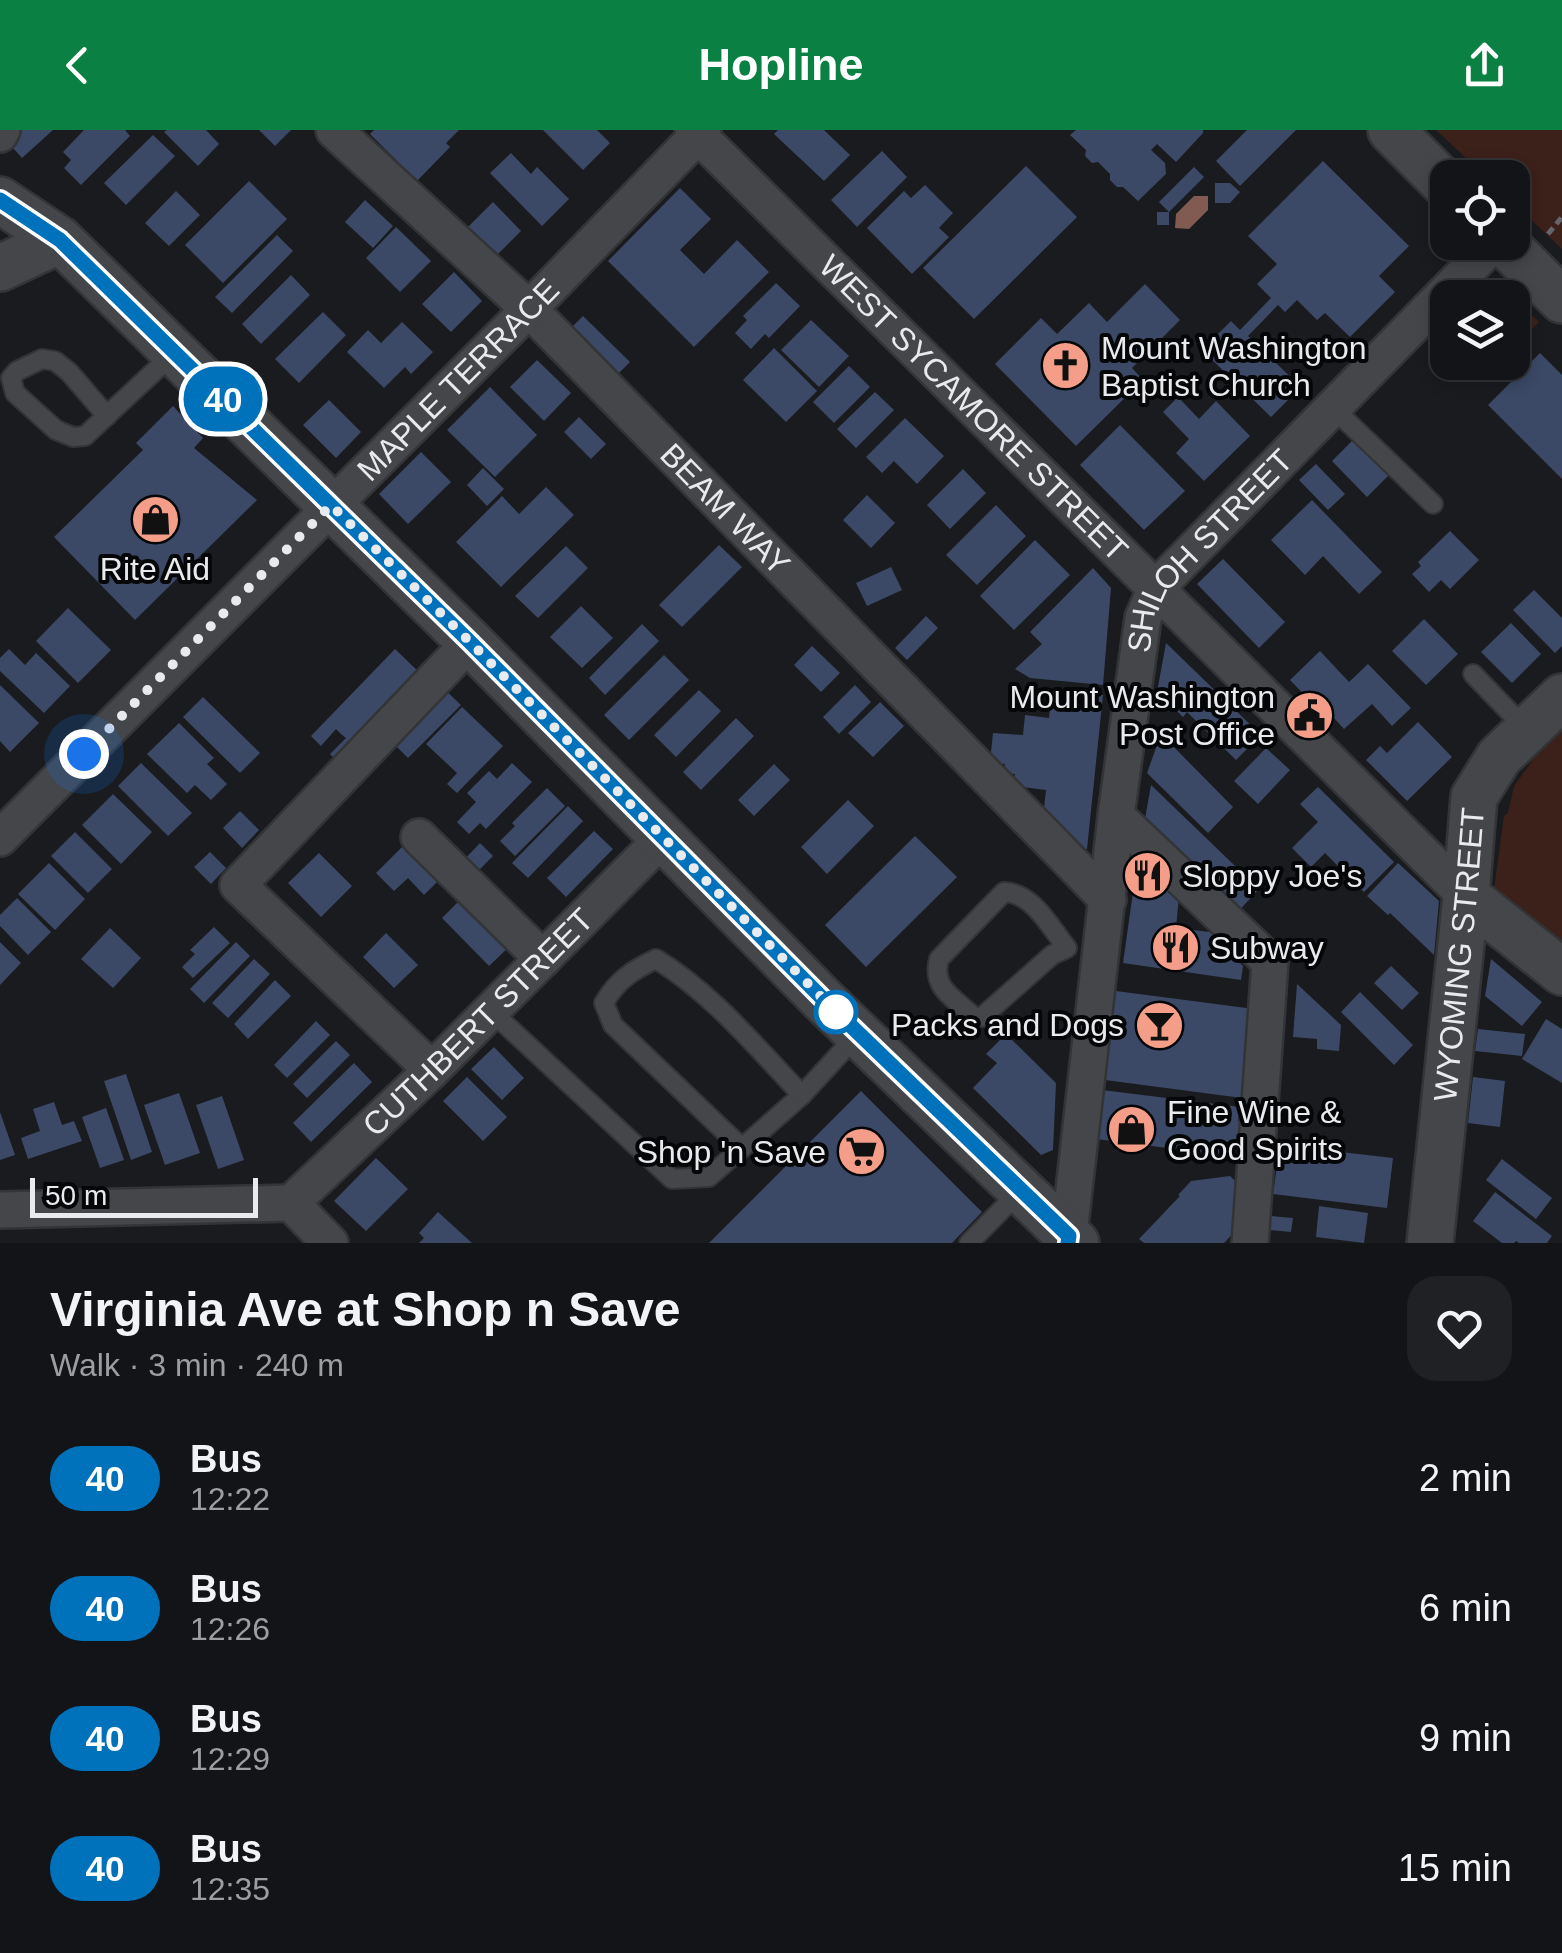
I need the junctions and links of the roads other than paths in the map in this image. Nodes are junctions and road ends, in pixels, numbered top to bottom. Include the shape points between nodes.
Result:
1 (334, 130) edge
2 (1391, 130) edge
3 (698, 132) edge
4 (1430, 169) edge
5 (0, 200) edge
6 (60, 240) junction
7 (1530, 258) edge
8 (1477, 260) edge
9 (0, 268) edge
10 (1550, 306) edge
11 (530, 309) junction
12 (175, 352) junction
13 (1332, 407) junction
14 (107, 416) junction
15 (1433, 504) dead end
16 (331, 505) junction
17 (1156, 588) junction
18 (470, 642) junction
19 (1472, 674) dead end
20 (1562, 697) edge
21 (1528, 730) junction
22 (1116, 816) junction
23 (419, 836) dead end
24 (0, 838) edge
25 (663, 838) junction
26 (1466, 896) junction
27 (1108, 900) junction
28 (1104, 936) junction
29 (1067, 948) junction
30 (543, 959) junction
31 (1562, 972) edge
32 (491, 1011) junction
33 (859, 1034) junction
34 (432, 1070) junction
35 (802, 1094) junction
36 (742, 1148) junction
37 (1021, 1190) junction
38 (291, 1203) junction
39 (0, 1210) edge
40 (1071, 1241) edge
41 (330, 1243) edge
42 (968, 1243) edge
43 (1250, 1243) edge
44 (1430, 1243) edge

1 - 11 street, BEAM WAY
2 - 4 street
3 - 11 street, MAPLE TERRACE
3 - 17 street, WEST SYCAMORE STREET
5 - 6 street
6 - 9 street
6 - 12 street
7 - 10 street
8 - 13 street, SHILOH STREET
11 - 16 street, MAPLE TERRACE
11 - 27 street, BEAM WAY
12 - 14 lane
12 - 16 street
13 - 15 lane
13 - 17 street, SHILOH STREET
14 - 14 lane via 85,436 73,437 16,393 11,378 42,359 55,361
16 - 18 street
16 - 24 street, MAPLE TERRACE
17 - 22 street, SHILOH STREET via 1143,618
17 - 26 street, WEST SYCAMORE STREET
18 - 25 street
18 - 34 street via 238,885
19 - 21 lane
20 - 21 street, WYOMING STREET
21 - 26 street, WYOMING STREET via 1499,757 1474,797
22 - 27 street, SHILOH STREET
22 - 43 street via 1270,962
23 - 30 street
25 - 30 street, CUTHBERT STREET
25 - 33 street
26 - 31 street
26 - 44 street, WYOMING STREET
27 - 28 street, SHILOH STREET
28 - 29 lane
28 - 40 street, SHILOH STREET
29 - 29 lane via 1026,898 1004,892 939,959 937,982 982,1017
30 - 32 street, CUTHBERT STREET
32 - 34 street, CUTHBERT STREET
32 - 36 lane via 672,1180 709,1177
33 - 35 lane
33 - 37 street
34 - 38 street, CUTHBERT STREET
35 - 36 lane
35 - 36 lane via 720,1010 656,959 614,986 604,1003 613,1026
37 - 40 street
37 - 42 lane
38 - 39 street
38 - 41 street

